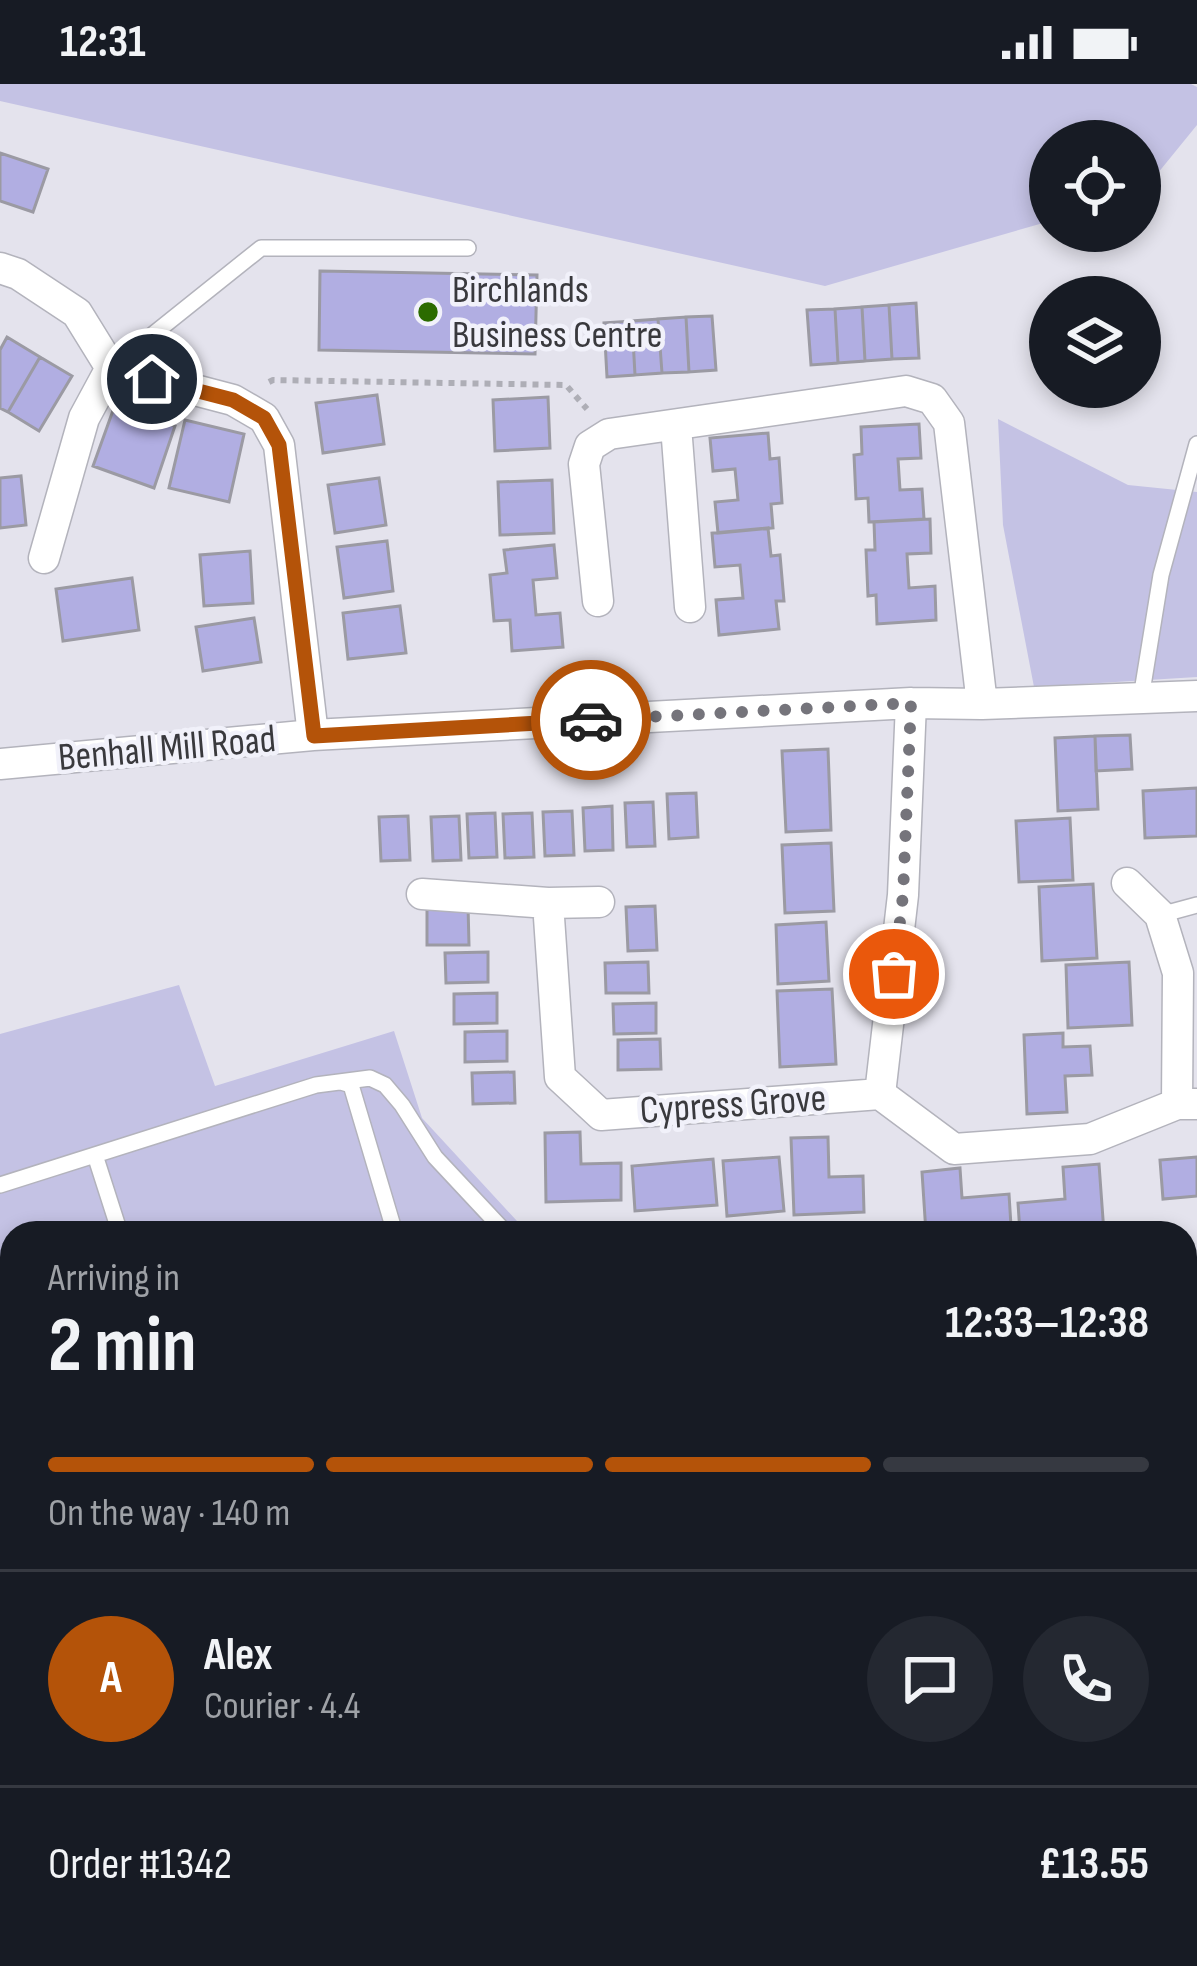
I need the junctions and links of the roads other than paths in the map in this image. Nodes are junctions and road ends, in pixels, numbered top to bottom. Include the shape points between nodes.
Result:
1 (468, 248) dead end
2 (0, 268) edge
3 (111, 368) junction
4 (676, 426) junction
5 (1197, 444) edge
6 (44, 558) dead end
7 (598, 601) dead end
8 (690, 608) dead end
9 (1197, 696) edge
10 (1141, 698) junction
11 (911, 703) junction
12 (982, 704) junction
13 (314, 736) junction
14 (0, 764) edge
15 (1127, 884) dead end
16 (422, 894) dead end
17 (548, 902) junction
18 (598, 902) dead end
19 (1197, 905) edge
20 (1160, 915) junction
21 (340, 1082) junction
22 (880, 1094) junction
23 (1187, 1104) edge
24 (95, 1155) junction
25 (0, 1186) edge
26 (116, 1221) edge
27 (391, 1221) edge
28 (495, 1221) edge

1 - 3 lane via 261,248
2 - 3 street via 77,313
3 - 6 street via 84,418
3 - 13 street via 233,400 264,418 279,445
4 - 7 street via 609,434 590,446 584,464
4 - 8 street
4 - 12 street via 906,392 932,398 949,423
5 - 10 lane via 1161,575
9 - 10 street, Benhall Mill Road
10 - 12 street, Benhall Mill Road
11 - 12 street, Benhall Mill Road
11 - 13 street, Benhall Mill Road
11 - 22 street via 903,895
13 - 14 street, Benhall Mill Road
15 - 20 street
16 - 17 street
17 - 18 street
17 - 22 street, Cypress Grove via 560,1077 601,1115
19 - 20 lane
20 - 23 street via 1178,973
21 - 24 lane
21 - 27 lane via 351,1085
21 - 28 lane via 385,1085 435,1157
22 - 23 street via 954,1149 1090,1139
24 - 25 lane
24 - 26 lane

